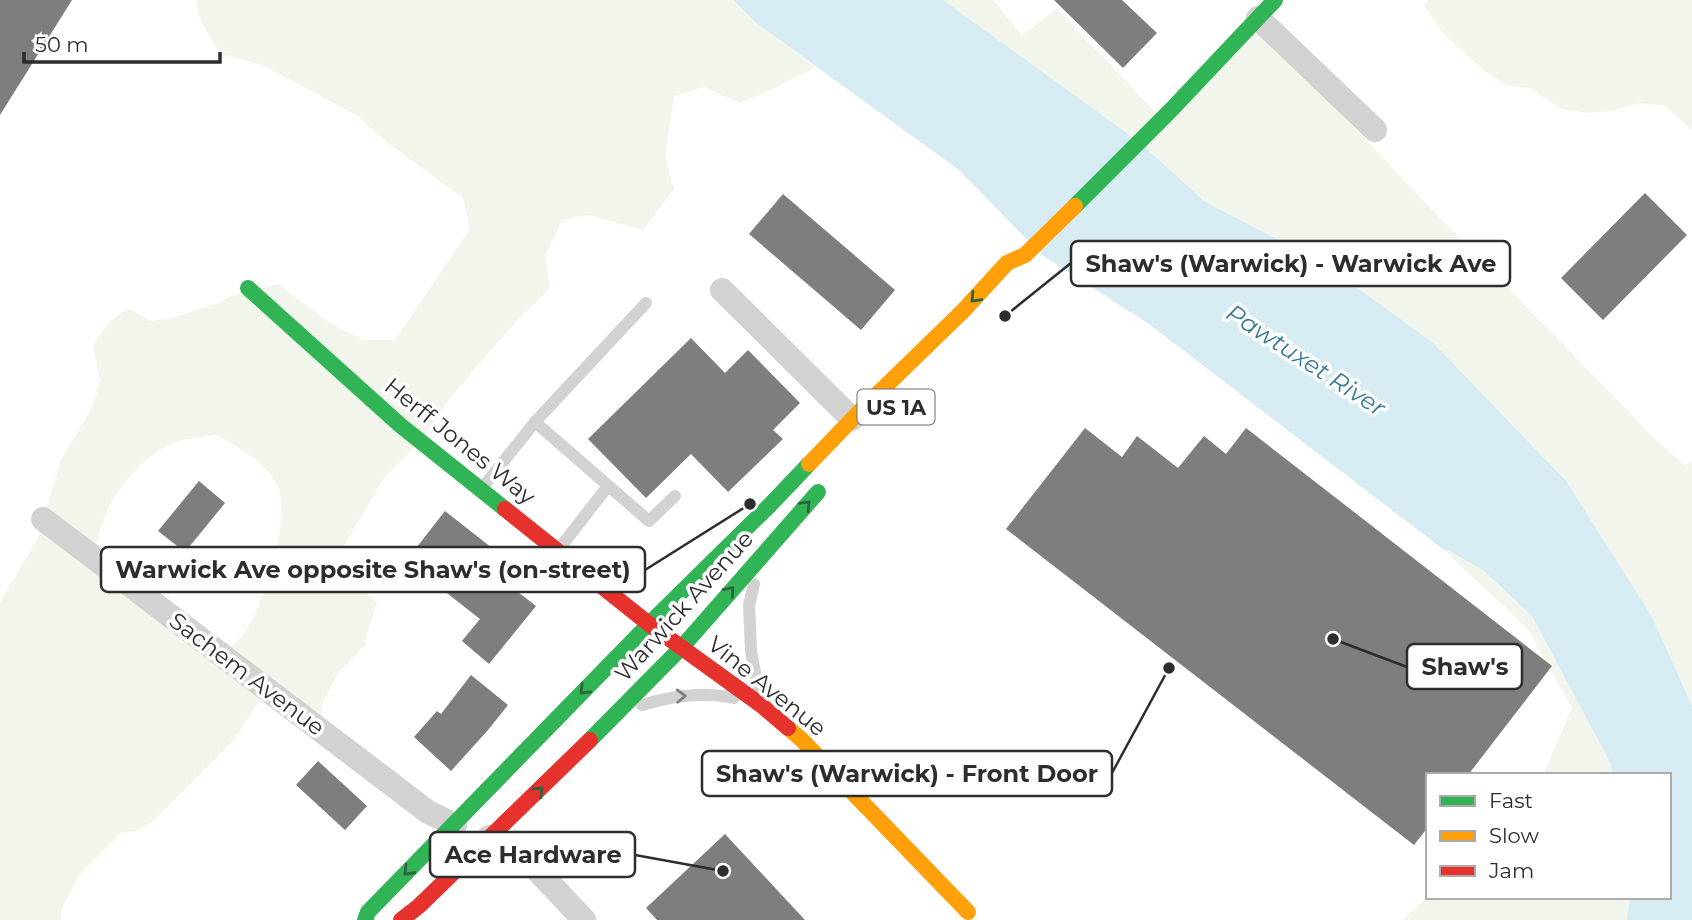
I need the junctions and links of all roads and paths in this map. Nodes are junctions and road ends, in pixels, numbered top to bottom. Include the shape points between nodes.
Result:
1 (1275, 0) edge
2 (1258, 18) junction
3 (1375, 130) dead end
4 (1028, 251) junction
5 (1019, 274) dead end
6 (248, 288) dead end
7 (722, 289) dead end
8 (646, 303) dead end
9 (852, 419) junction
10 (535, 422) junction
11 (825, 484) dead end
12 (608, 486) junction
13 (481, 489) junction
14 (675, 496) dead end
15 (43, 519) dead end
16 (558, 550) junction
17 (760, 556) junction
18 (649, 624) junction
19 (682, 647) junction
20 (761, 705) junction
21 (615, 714) junction
22 (455, 825) junction
23 (489, 837) junction
24 (968, 912) dead end
25 (365, 920) edge
26 (401, 920) edge
27 (584, 920) edge

1 - 2 main road
2 - 3 street
2 - 4 main road, Warwick Avenue
4 - 5 main road
4 -> 9 main road, Warwick Avenue / US 1A via 1007,263
6 - 13 main road, Herff Jones Way via 400,425
7 - 9 street
8 - 10 lane
9 - 18 main road, Warwick Avenue / US 1A
10 - 12 lane
10 - 13 lane
17 -> 11 main road, Warwick Avenue
12 - 14 lane via 649,521
12 - 16 lane
13 - 16 main road, Herff Jones Way
15 - 22 street, Sachem Avenue via 428,812
16 - 18 main road, Herff Jones Way
19 -> 17 main road, Warwick Avenue
17 - 20 lane via 749,605
18 - 19 main road, Vine Avenue
18 -> 22 main road, Warwick Avenue / US 1A
19 - 20 main road, Vine Avenue
19 - 21 main road, Warwick Avenue
21 -> 20 lane via 668,697 720,695
20 - 24 main road, Vine Avenue via 801,739
23 -> 21 main road, Warwick Avenue
22 -> 25 main road, Warwick Avenue / US 1A
23 - 26 main road, Warwick Avenue
23 - 27 street via 522,854

